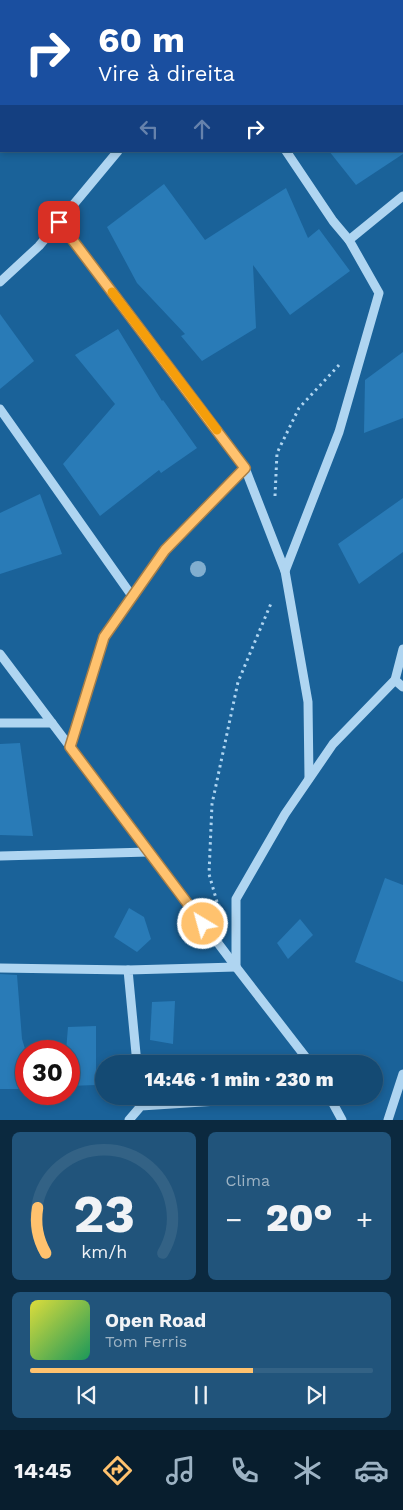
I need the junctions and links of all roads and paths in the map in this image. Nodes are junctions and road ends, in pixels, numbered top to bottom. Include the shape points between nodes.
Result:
1 (117, 152) edge
2 (287, 152) edge
3 (403, 196) edge
4 (59, 222) junction
5 (349, 240) junction
6 (0, 282) edge
7 (341, 357) dead end
8 (0, 409) edge
9 (245, 468) junction
10 (275, 502) dead end
11 (285, 570) junction
12 (132, 596) junction
13 (403, 649) edge
14 (0, 654) edge
15 (395, 680) junction
16 (403, 688) edge
17 (0, 723) edge
18 (52, 724) junction
19 (70, 747) junction
20 (309, 778) junction
21 (149, 852) junction
22 (0, 856) edge
23 (220, 911) dead end
24 (236, 967) junction
25 (0, 968) edge
26 (128, 970) junction
27 (136, 1055) edge
28 (304, 1055) edge
29 (403, 1074) edge
30 (156, 1105) edge
31 (334, 1105) edge
32 (141, 1106) joint
33 (129, 1120) edge
34 (342, 1120) edge
35 (388, 1120) edge

1 - 4 street
2 - 5 street
3 - 5 street
4 - 6 street via 39,246
4 - 9 street
5 - 11 street via 380,292 339,432
7 - 10 path via 338,365 300,408 277,453
8 - 12 street
9 - 11 street
9 - 12 street via 165,550
11 - 20 street via 308,702
11 - 23 path via 238,682 212,804 209,874
12 - 19 street via 104,637
13 - 15 street
14 - 18 street
15 - 16 street
15 - 20 street via 333,744
17 - 18 street
18 - 19 street
19 - 21 street
20 - 24 street via 236,899
21 - 22 street
21 - 24 street
24 - 26 street
24 - 28 street
25 - 26 street
26 - 27 street
29 - 35 street
30 - 32 street
31 - 34 street
32 - 33 street

